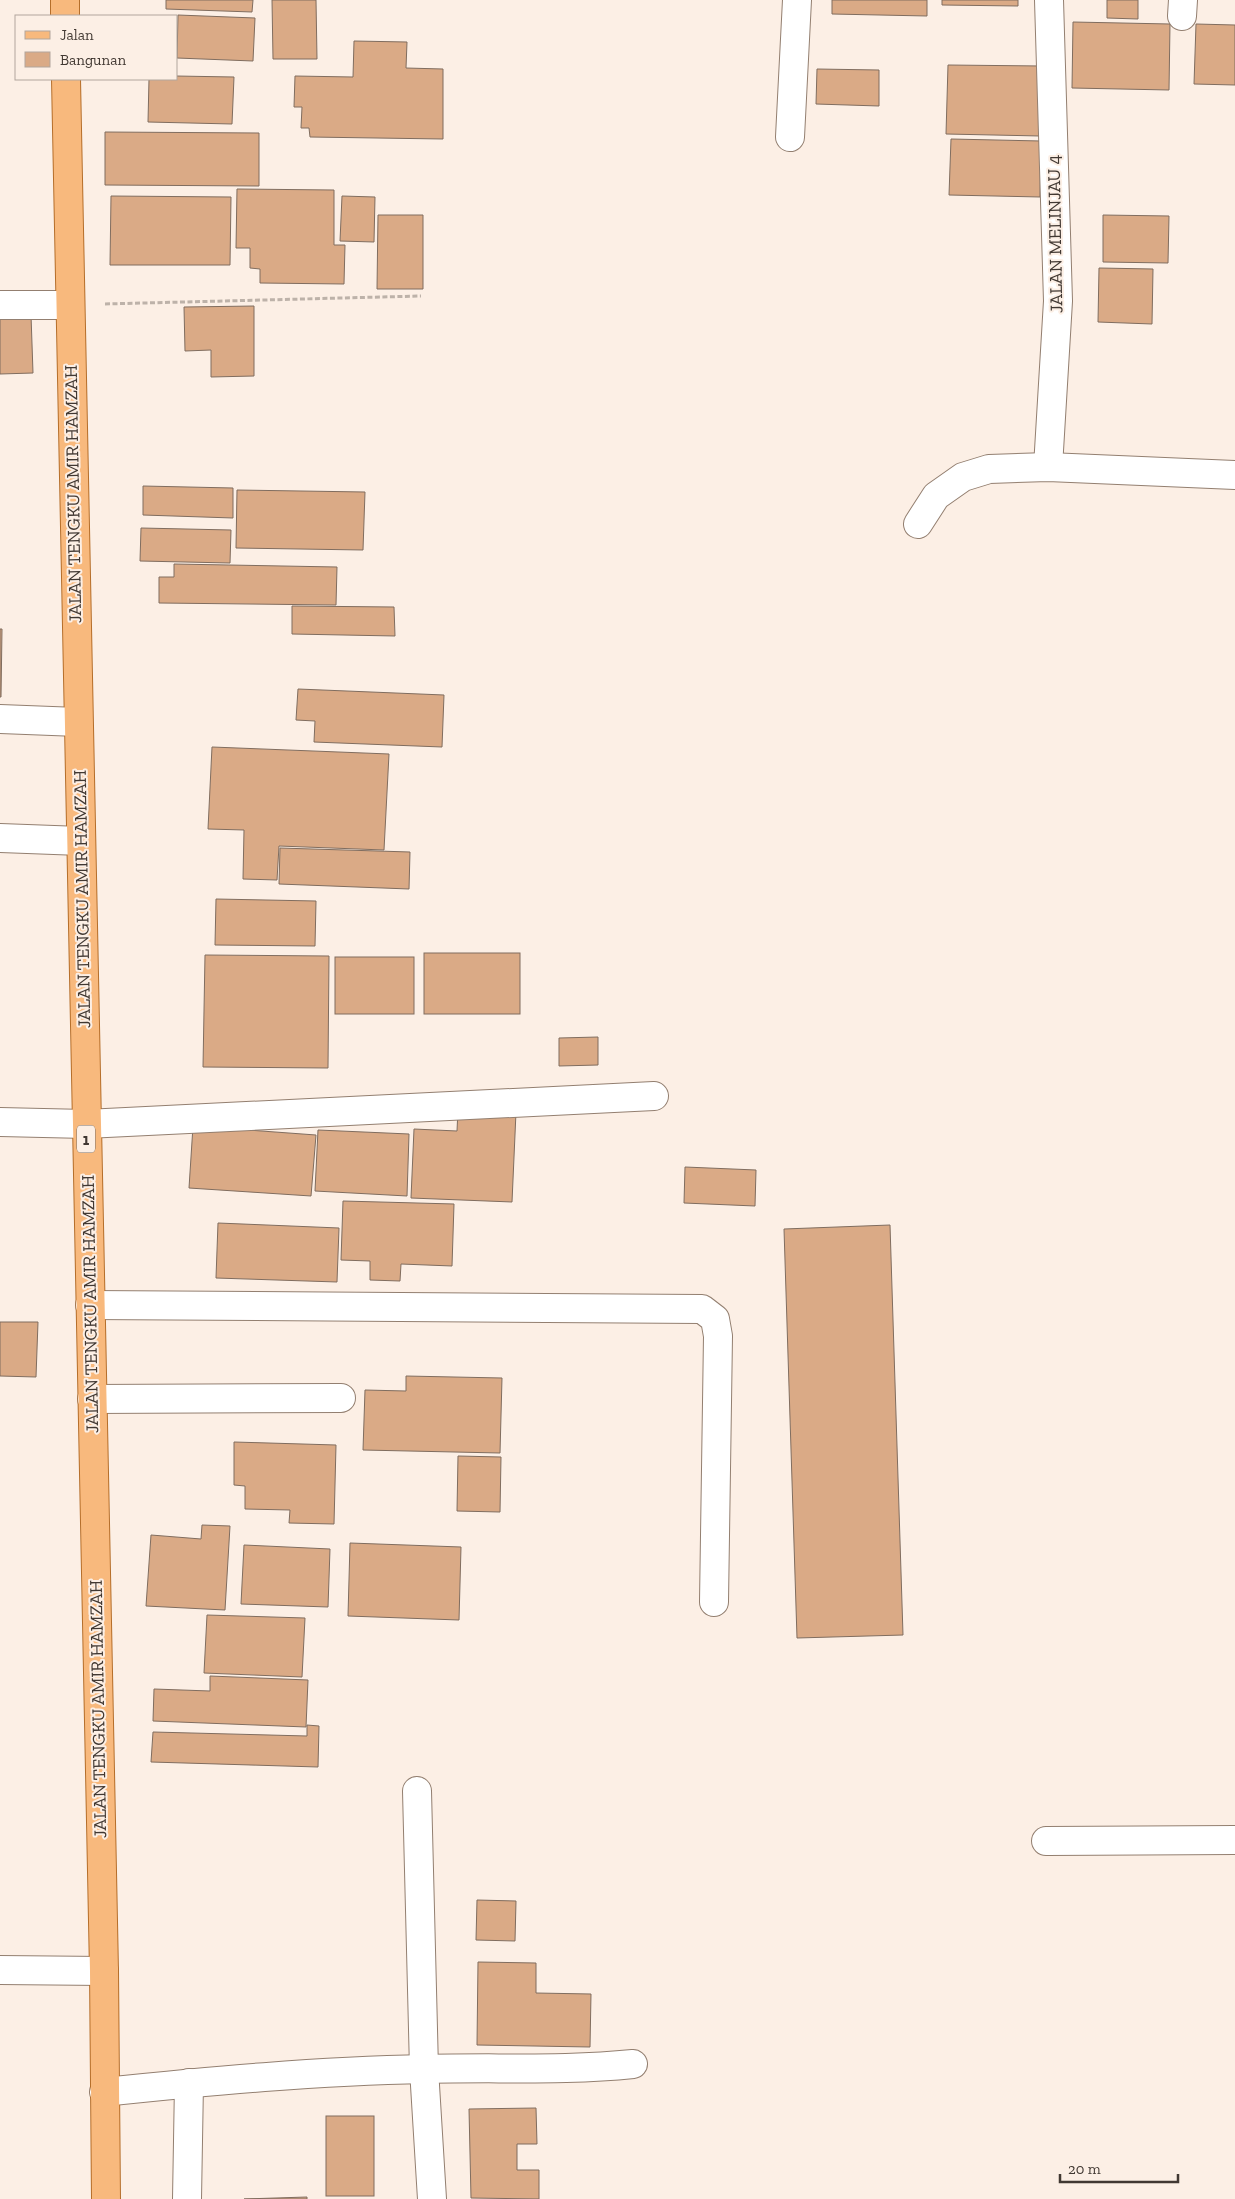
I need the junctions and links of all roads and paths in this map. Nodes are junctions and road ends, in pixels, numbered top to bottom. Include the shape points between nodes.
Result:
1 (65, 0) edge
2 (797, 0) edge
3 (1049, 0) edge
4 (65, 15) edge
5 (66, 80) edge
6 (790, 138) dead end
7 (421, 296) dead end
8 (0, 305) edge
9 (69, 305) junction
10 (1048, 467) junction
11 (1235, 475) edge
12 (918, 524) dead end
13 (0, 719) edge
14 (78, 722) junction
15 (0, 838) edge
16 (80, 841) junction
17 (654, 1096) dead end
18 (0, 1122) edge
19 (86, 1124) junction
20 (90, 1305) junction
21 (341, 1398) dead end
22 (92, 1399) junction
23 (714, 1602) dead end
24 (417, 1791) dead end
25 (1235, 1840) edge
26 (1046, 1841) dead end
27 (0, 1970) edge
28 (104, 1971) junction
29 (633, 2064) dead end
30 (424, 2069) junction
31 (189, 2083) junction
32 (104, 2092) junction
33 (106, 2199) edge
34 (187, 2199) edge
35 (432, 2199) edge

1 - 4 main road
2 - 6 street
3 - 10 street, JALAN MELINJAU 4 via 1058,301
5 - 9 main road, JALAN TENGKU AMIR HAMZAH / 1
7 - 9 path
8 - 9 street
9 - 14 main road, JALAN TENGKU AMIR HAMZAH / 1
10 - 11 street
10 - 12 street via 989,469 962,477 936,496
13 - 14 street
14 - 16 main road, JALAN TENGKU AMIR HAMZAH / 1
15 - 16 street
16 - 19 main road, JALAN TENGKU AMIR HAMZAH / 1
17 - 19 street
18 - 19 street
19 - 20 main road, JALAN TENGKU AMIR HAMZAH / 1
20 - 22 main road, JALAN TENGKU AMIR HAMZAH / 1
20 - 23 street via 702,1309 715,1319 718,1336
21 - 22 street
22 - 28 main road, JALAN TENGKU AMIR HAMZAH / 1
24 - 30 street
25 - 26 street
27 - 28 street
28 - 32 main road, JALAN TENGKU AMIR HAMZAH / 1
29 - 30 street via 586,2068
30 - 31 street
30 - 35 street
31 - 32 street
31 - 34 street
32 - 33 main road, JALAN TENGKU AMIR HAMZAH / 1

